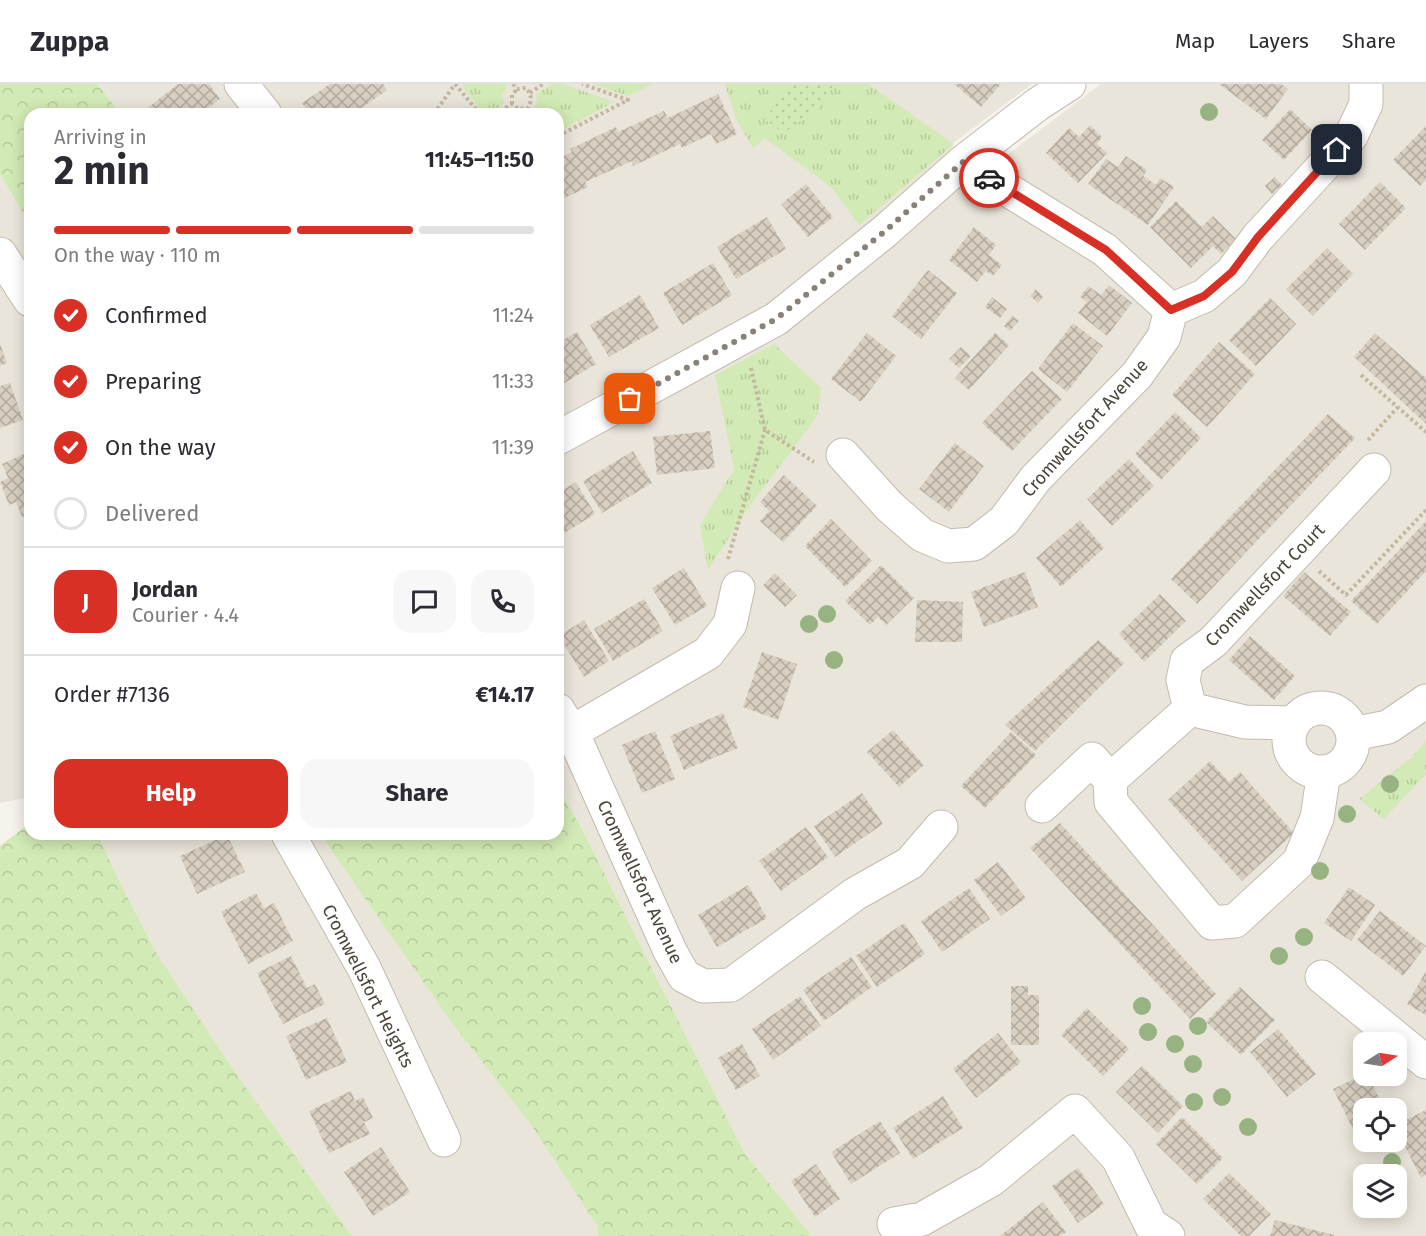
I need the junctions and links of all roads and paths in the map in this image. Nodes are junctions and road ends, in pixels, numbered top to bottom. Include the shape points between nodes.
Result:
1 (241, 84) edge
2 (455, 84) edge
3 (513, 84) edge
4 (543, 84) edge
5 (581, 84) edge
6 (1366, 84) edge
7 (1057, 87) edge
8 (517, 89) junction
9 (530, 93) junction
10 (512, 104) junction
11 (260, 108) edge
12 (438, 108) edge
13 (475, 108) edge
14 (505, 108) edge
15 (517, 108) edge
16 (528, 108) edge
17 (564, 133) edge
18 (963, 162) junction
19 (0, 254) edge
20 (24, 291) edge
21 (1171, 310) junction
22 (740, 339) junction
23 (1361, 375) dead end
24 (765, 430) junction
25 (1426, 432) edge
26 (564, 435) edge
27 (843, 455) joint
28 (1374, 470) dead end
29 (1426, 510) edge
30 (1298, 551) junction
31 (738, 588) joint
32 (1426, 701) edge
33 (1190, 709) junction
34 (565, 721) edge
35 (1294, 723) junction
36 (1353, 734) junction
37 (1324, 772) junction
38 (1110, 780) junction
39 (1042, 806) dead end
40 (941, 827) dead end
41 (291, 840) edge
42 (1322, 977) dead end
43 (1426, 1062) edge
44 (444, 1140) dead end
45 (894, 1224) dead end
46 (1168, 1236) edge

1 - 11 street
2 - 12 path
2 - 13 path
3 - 8 path
4 - 9 path
5 - 17 path via 628,100
6 - 21 street via 1366,104 1351,136 1258,237 1232,272 1204,296
7 - 18 street
8 - 9 path via 526,88
8 - 10 path
9 - 16 path
10 - 14 path
10 - 15 path
18 - 21 street via 1106,250
18 - 22 street via 776,319
19 - 20 street
21 - 27 street, Cromwellsfort Avenue via 1164,337 1137,375 1036,478 1004,521 974,544 948,546 922,535 889,506
22 - 24 path via 747,353
22 - 26 street
23 - 25 path
24 - 27 path via 814,463
24 - 31 path via 727,557
28 - 30 street, Cromwellsfort Court
29 - 30 path via 1346,595
30 - 33 street, Cromwellsfort Court via 1213,642 1187,661 1183,680
31 - 34 street, Cromwellsfort Avenue via 730,624 708,653
32 - 36 street via 1388,727
33 - 35 street via 1245,722
33 - 38 street
34 - 40 street, Cromwellsfort Avenue via 670,951 684,976 703,986 731,985 855,894 910,863
35 - 36 street via 1311,710 1333,710 1349,724
35 - 37 street via 1290,742 1297,761
36 - 37 street via 1353,745 1343,763
37 - 38 street via 1317,818 1299,862 1235,921 1212,923 1111,802
38 - 39 street via 1092,759
41 - 44 street, Cromwellsfort Heights via 364,968
42 - 43 street
45 - 46 street via 922,1219 991,1180 1076,1111 1119,1158 1151,1225

